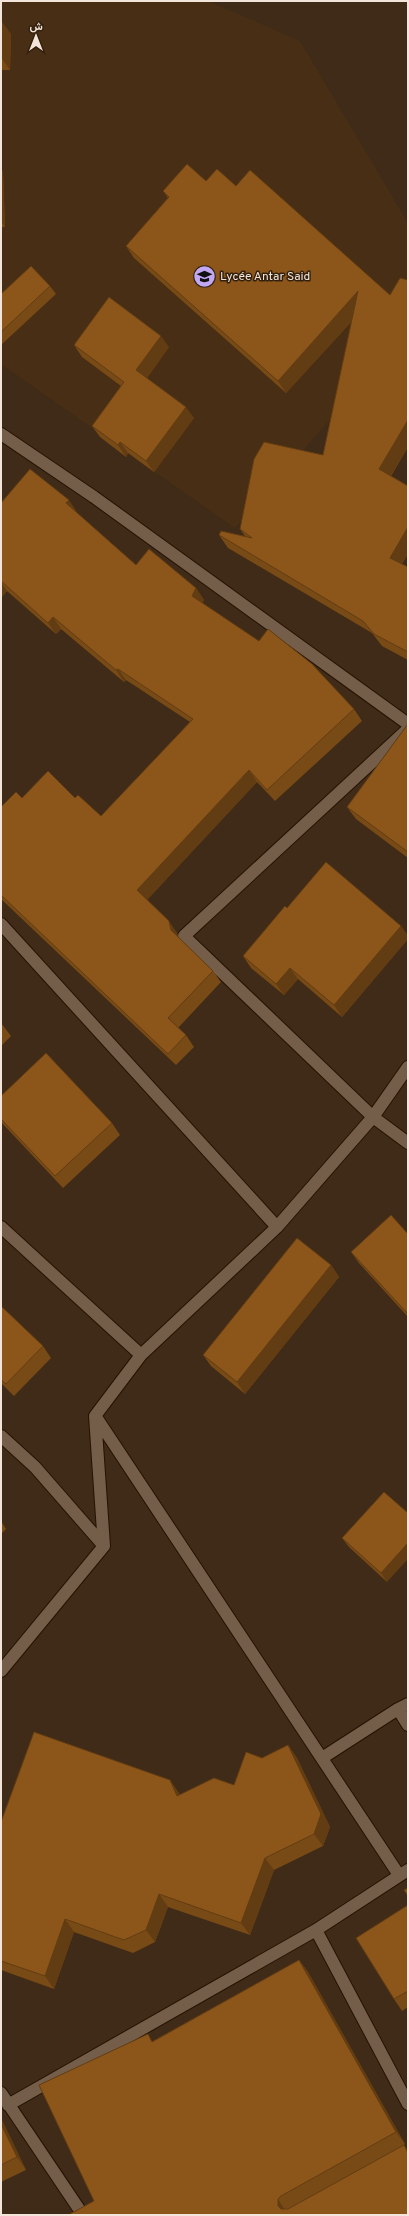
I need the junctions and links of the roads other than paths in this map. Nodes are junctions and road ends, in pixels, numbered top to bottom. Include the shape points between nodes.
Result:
1 (1, 434) edge
2 (408, 724) edge
3 (408, 728) edge
4 (1, 924) edge
5 (408, 1067) edge
6 (373, 1117) junction
7 (408, 1143) edge
8 (1, 1227) edge
9 (277, 1227) junction
10 (141, 1355) junction
11 (95, 1416) junction
12 (1, 1436) edge
13 (104, 1546) junction
14 (1, 1671) edge
15 (403, 1706) edge
16 (408, 1725) edge
17 (322, 1758) junction
18 (404, 1873) edge
19 (316, 1930) junction
20 (1, 2093) edge
21 (408, 2104) edge
22 (8, 2105) junction
23 (83, 2215) edge

1 - 2 street via 94,497
3 - 6 street via 184,936
4 - 9 street
5 - 6 street
6 - 7 street
6 - 9 street
8 - 10 street
9 - 10 street
10 - 11 street
11 - 13 street
11 - 17 street
12 - 13 street via 34,1467
13 - 14 street
15 - 16 street
15 - 17 street
17 - 18 street
18 - 19 street
19 - 21 street
19 - 22 street
20 - 22 street
22 - 23 street

